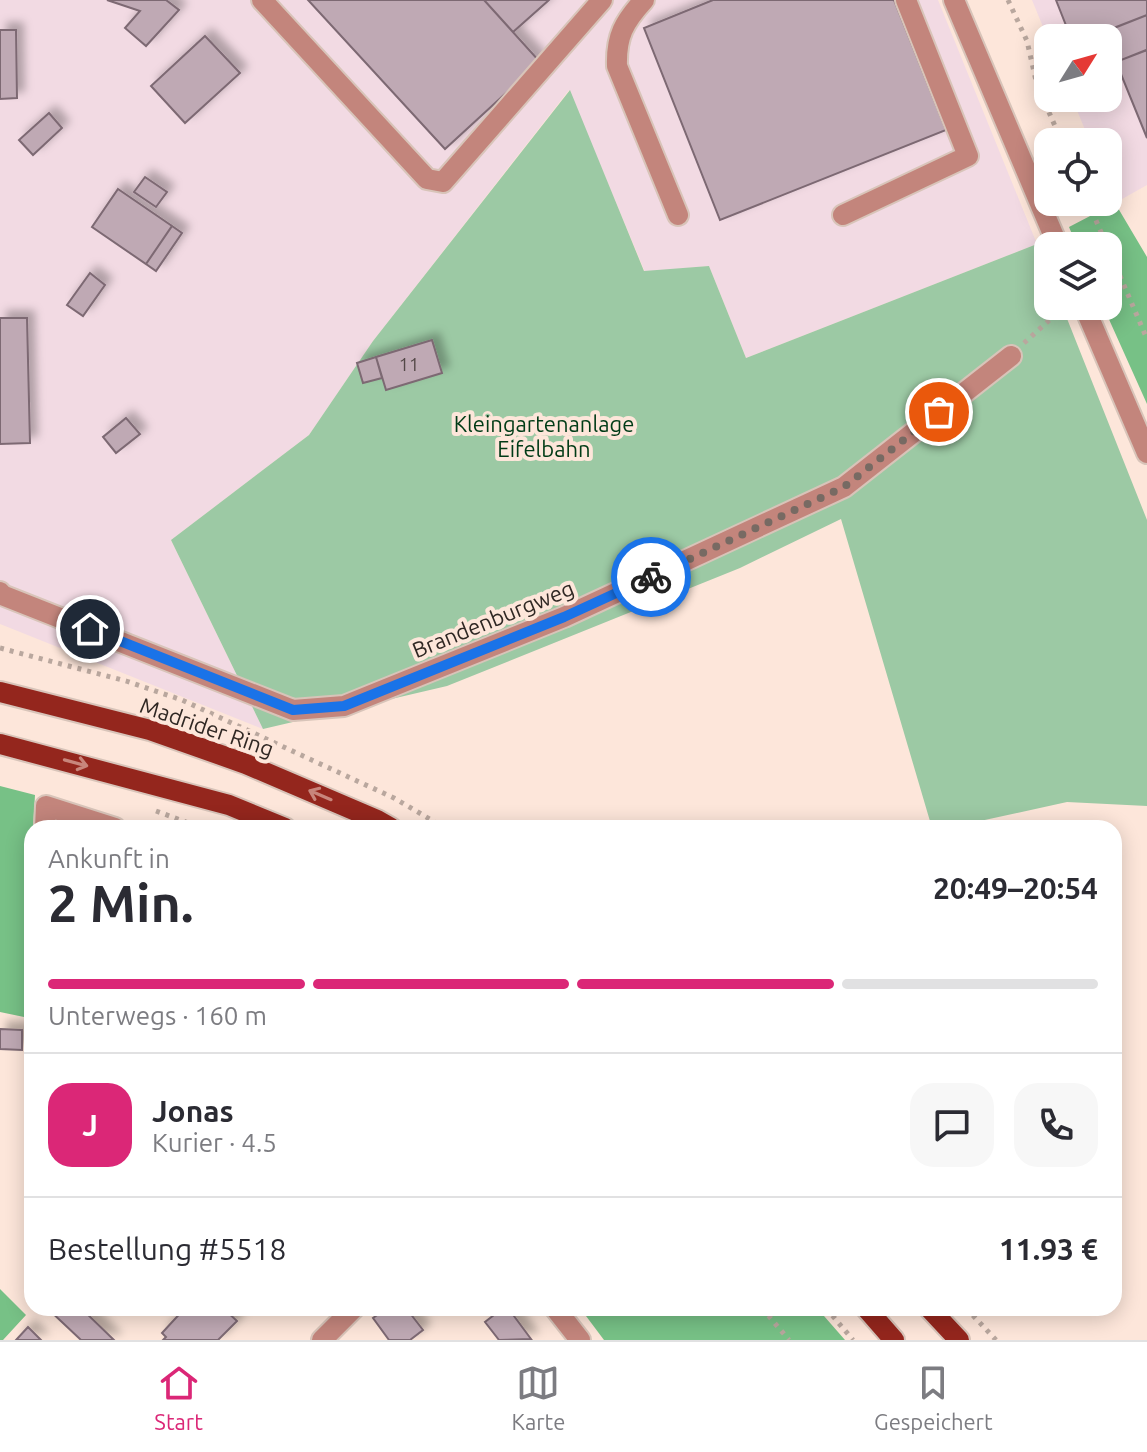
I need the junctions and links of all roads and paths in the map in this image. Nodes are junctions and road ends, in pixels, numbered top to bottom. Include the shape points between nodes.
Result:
1 (262, 0) edge
2 (644, 0) edge
3 (906, 0) edge
4 (954, 0) edge
5 (1008, 0) edge
6 (594, 5) edge
7 (1056, 128) edge
8 (678, 215) dead end
9 (843, 215) dead end
10 (1052, 232) edge
11 (1122, 280) edge
12 (1050, 320) edge
13 (1090, 320) edge
14 (1147, 339) edge
15 (1011, 356) joint
16 (1147, 453) edge
17 (0, 592) edge
18 (0, 648) edge
19 (0, 692) edge
20 (0, 744) edge
21 (45, 820) edge
22 (90, 820) edge
23 (266, 820) edge
24 (377, 820) edge
25 (431, 820) edge
26 (346, 1316) edge
27 (561, 1316) edge
28 (769, 1316) edge
29 (833, 1316) edge
30 (873, 1316) edge
31 (936, 1316) edge
32 (974, 1316) edge
33 (322, 1340) edge
34 (580, 1340) edge
35 (789, 1340) edge
36 (853, 1340) edge
37 (894, 1340) edge
38 (959, 1340) edge
39 (996, 1340) edge

1 - 6 street via 427,179 443,182
2 - 8 street via 623,28 617,66
3 - 9 street via 968,156
4 - 10 street
5 - 7 path
11 - 14 path
12 - 15 path
13 - 16 street
15 - 17 street, Brandenburgweg via 844,487 564,617 344,706 293,710
18 - 25 path via 182,700
24 -> 19 main road, Madrider Ring via 150,730
20 -> 23 main road via 229,805
21 - 22 street via 46,806
26 - 33 street
27 - 34 street
28 - 35 path
29 - 36 path
30 - 37 main road
31 - 38 main road
32 - 39 path

